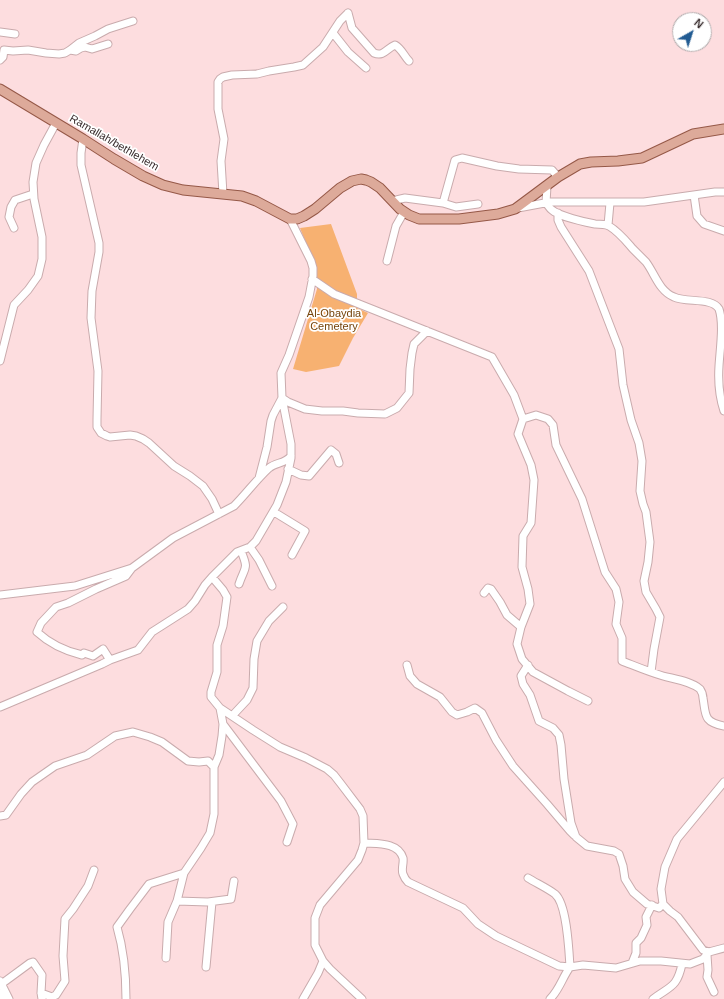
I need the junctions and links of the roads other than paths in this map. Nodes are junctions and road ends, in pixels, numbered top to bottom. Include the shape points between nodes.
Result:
1 (133, 21) dead end
2 (0, 32) edge
3 (333, 33) junction
4 (15, 34) dead end
5 (108, 44) dead end
6 (2, 48) edge
7 (70, 50) junction
8 (0, 60) edge
9 (409, 61) dead end
10 (366, 68) dead end
11 (0, 89) edge
12 (56, 124) junction
13 (724, 129) edge
14 (83, 139) junction
15 (558, 177) junction
16 (547, 186) junction
17 (724, 192) edge
18 (33, 194) junction
19 (223, 194) junction
20 (694, 195) junction
21 (392, 201) junction
22 (610, 202) junction
23 (443, 203) junction
24 (546, 203) junction
25 (478, 204) dead end
26 (515, 209) junction
27 (404, 212) junction
28 (558, 213) junction
29 (290, 219) junction
30 (608, 225) junction
31 (14, 228) dead end
32 (724, 231) edge
33 (387, 261) dead end
34 (312, 279) junction
35 (427, 331) junction
36 (0, 361) edge
37 (282, 398) junction
38 (724, 411) edge
39 (523, 419) junction
40 (291, 456) junction
41 (339, 463) dead end
42 (288, 469) junction
43 (258, 479) junction
44 (274, 512) junction
45 (219, 514) junction
46 (250, 548) junction
47 (241, 551) junction
48 (292, 555) dead end
49 (132, 568) junction
50 (212, 577) junction
51 (239, 584) dead end
52 (272, 586) dead end
53 (484, 593) dead end
54 (0, 595) edge
55 (283, 607) dead end
56 (521, 627) junction
57 (110, 660) junction
58 (407, 665) dead end
59 (528, 666) junction
60 (652, 672) junction
61 (588, 701) dead end
62 (0, 707) edge
63 (220, 708) junction
64 (232, 716) junction
65 (223, 724) junction
66 (724, 726) edge
67 (214, 767) junction
68 (724, 782) edge
69 (0, 816) edge
70 (576, 837) junction
71 (287, 842) dead end
72 (364, 843) junction
73 (94, 870) dead end
74 (184, 873) junction
75 (528, 878) dead end
76 (234, 881) dead end
77 (177, 900) junction
78 (212, 902) junction
79 (664, 904) junction
80 (652, 905) junction
81 (724, 948) edge
82 (706, 954) junction
83 (166, 958) dead end
84 (324, 961) junction
85 (632, 963) junction
86 (682, 964) junction
87 (206, 967) dead end
88 (570, 967) junction
89 (1, 984) edge
90 (714, 992) dead end
91 (0, 993) edge
92 (41, 996) edge
93 (3, 999) edge
94 (8, 999) edge
95 (126, 999) edge
96 (303, 999) edge
97 (362, 999) edge
98 (550, 999) edge
99 (653, 999) edge

1 - 7 street via 108,29
2 - 4 street
3 - 9 street via 348,13 352,28 374,53 382,54 395,45 403,51
3 - 10 street via 348,52
3 - 19 street via 323,47 303,64 220,79 218,109 224,139 221,161
5 - 7 street
6 - 7 street via 59,54
6 - 8 street via 3,57
11 - 12 main road, Ramallah/bethlehem
12 - 14 main road, Ramallah/bethlehem
12 - 18 street via 36,163
13 - 15 main road via 693,134 642,158 580,164
14 - 19 main road, Ramallah/bethlehem via 137,172 163,184 183,190
14 - 45 street via 81,165 99,243 91,318 98,371 97,427 101,433 110,437 136,436 149,443 174,466 203,486
15 - 16 main road
15 - 23 street via 552,170 519,169 462,158 455,160
16 - 24 street
16 - 26 main road
17 - 20 street
18 - 31 street via 15,200 11,207 9,217
18 - 36 street via 42,237 42,259 38,276 14,305
19 - 29 main road, Ramallah/bethlehem via 256,201
20 - 22 street via 644,202
20 - 32 street via 697,216 704,224
21 - 23 street via 405,198
21 - 27 main road
21 - 29 main road via 380,188 361,179 340,188 304,216
22 - 24 street
22 - 30 street
23 - 25 street via 456,207
24 - 26 street
24 - 28 street via 552,211
26 - 27 main road via 459,219 419,219
27 - 33 street via 396,226
28 - 30 street
28 - 60 street via 561,227 589,271 619,349 623,385 639,442 642,461 640,491 650,542 644,581 646,592 660,617
29 - 34 street via 311,261
30 - 38 street via 619,233 646,263 665,291 673,297 710,302 719,309 724,330 719,388
34 - 35 street via 334,294
34 - 37 street via 309,297 281,373
35 - 37 street via 414,344 409,393 397,408 385,414 305,409
35 - 39 street via 492,358 514,395
37 - 40 street
37 - 43 street via 271,421
39 - 56 street via 518,434 531,465 534,480 531,522 523,536 522,566 530,604
39 - 60 street via 536,415 548,419 553,426 556,445 582,499 605,572 616,589 619,602 616,624 622,638 622,661
40 - 42 street
40 - 43 street via 285,462 271,467
41 - 42 street via 336,454 331,450 309,476
42 - 44 street via 284,488
43 - 45 street via 234,506
44 - 46 street
44 - 48 street via 305,531
45 - 49 street via 173,538
46 - 47 street
46 - 52 street
47 - 50 street
47 - 51 street via 246,570
49 - 54 street via 75,586
49 - 57 street via 126,576 56,607 40,624 37,632 58,647 72,653 93,656 102,649
50 - 57 street via 188,609 152,632 138,650
50 - 63 street via 226,597 224,626 217,645 217,672 211,692 211,697
53 - 56 street via 488,588 491,589 507,615
55 - 64 street via 269,621 258,641 254,659 253,688 247,700
56 - 59 street via 517,644 522,659
57 - 62 street
58 - 70 street via 410,676 417,684 440,697 452,712 457,715 475,708 482,713 513,766
59 - 61 street via 533,672
59 - 70 street via 521,676 523,684 530,695 539,721 553,728 562,745 564,779
60 - 66 street via 700,690 703,694 706,717 713,724
63 - 64 street
63 - 65 street
64 - 72 street via 280,747 306,758 334,775 360,809 363,816
65 - 67 street via 219,755
65 - 71 street via 281,801 293,824
67 - 69 street via 208,761 188,761 162,742 150,737 133,732 115,736 87,755 55,766 32,782 6,815
67 - 74 street via 214,814 210,833
68 - 79 street via 677,839 661,889
70 - 80 street via 587,846 619,854 625,879 634,892
72 - 84 street via 358,860 320,905 315,918 315,945
72 - 88 street via 382,844 399,850 403,858 403,874 408,882 464,908 478,924 496,936 559,966
73 - 92 street via 88,886 65,919 65,981 56,995
74 - 77 street
74 - 95 street via 149,884 117,927 126,978
75 - 88 street via 556,895 562,904 568,935
76 - 78 street via 231,899
77 - 78 street
77 - 83 street via 168,922
78 - 87 street
79 - 80 street via 659,908
79 - 82 street via 678,917
80 - 85 street via 646,917 647,925 641,938 636,942
81 - 82 street
82 - 86 street via 690,964
82 - 90 street via 707,977
84 - 96 street
84 - 97 street
85 - 86 street via 661,961
85 - 88 street via 616,968 583,965
86 - 99 street via 675,983
88 - 98 street
89 - 92 street via 33,962 42,975
89 - 94 street
91 - 93 street

